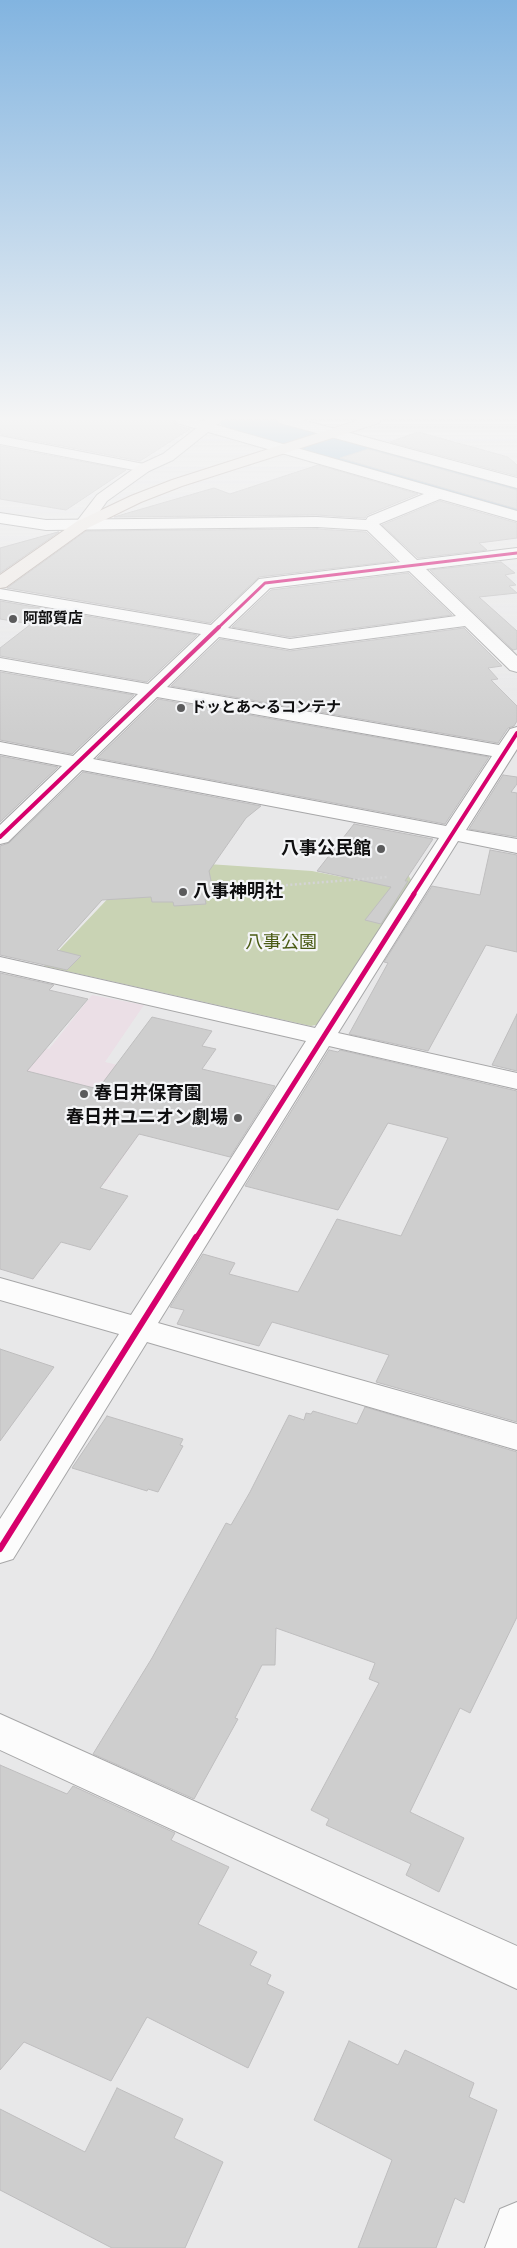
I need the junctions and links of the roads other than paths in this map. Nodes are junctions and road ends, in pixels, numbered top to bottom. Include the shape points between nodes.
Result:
1 (45, 525) edge
2 (82, 525) junction
3 (89, 525) edge
4 (371, 525) edge
5 (517, 552) edge
6 (412, 565) junction
7 (0, 583) edge
8 (0, 594) edge
9 (470, 620) junction
10 (216, 631) junction
11 (0, 664) edge
12 (517, 666) edge
13 (154, 690) junction
14 (511, 742) edge
15 (0, 748) edge
16 (78, 763) junction
17 (452, 834) junction
18 (0, 837) edge
19 (517, 846) edge
20 (0, 964) edge
21 (322, 1037) junction
22 (517, 1080) edge
23 (0, 1289) edge
24 (138, 1329) junction
25 (517, 1437) edge
26 (0, 1549) edge
27 (0, 1731) edge
28 (517, 1968) edge
29 (517, 2226) edge
30 (510, 2248) edge

1 - 2 street
2 - 3 street
2 - 7 main road
4 - 6 street
5 - 6 street
6 - 9 street
6 - 10 street via 265,583
8 - 10 street
9 - 10 street via 290,644
9 - 12 street
10 - 13 street
11 - 13 street
13 - 14 street
13 - 16 street
14 - 17 street
15 - 16 street
16 - 17 street
16 - 18 street
17 - 19 street
17 - 21 street
20 - 21 street
21 - 22 street
21 - 24 street
23 - 24 street
24 - 25 street
24 - 26 street
27 - 28 street
29 - 30 street

